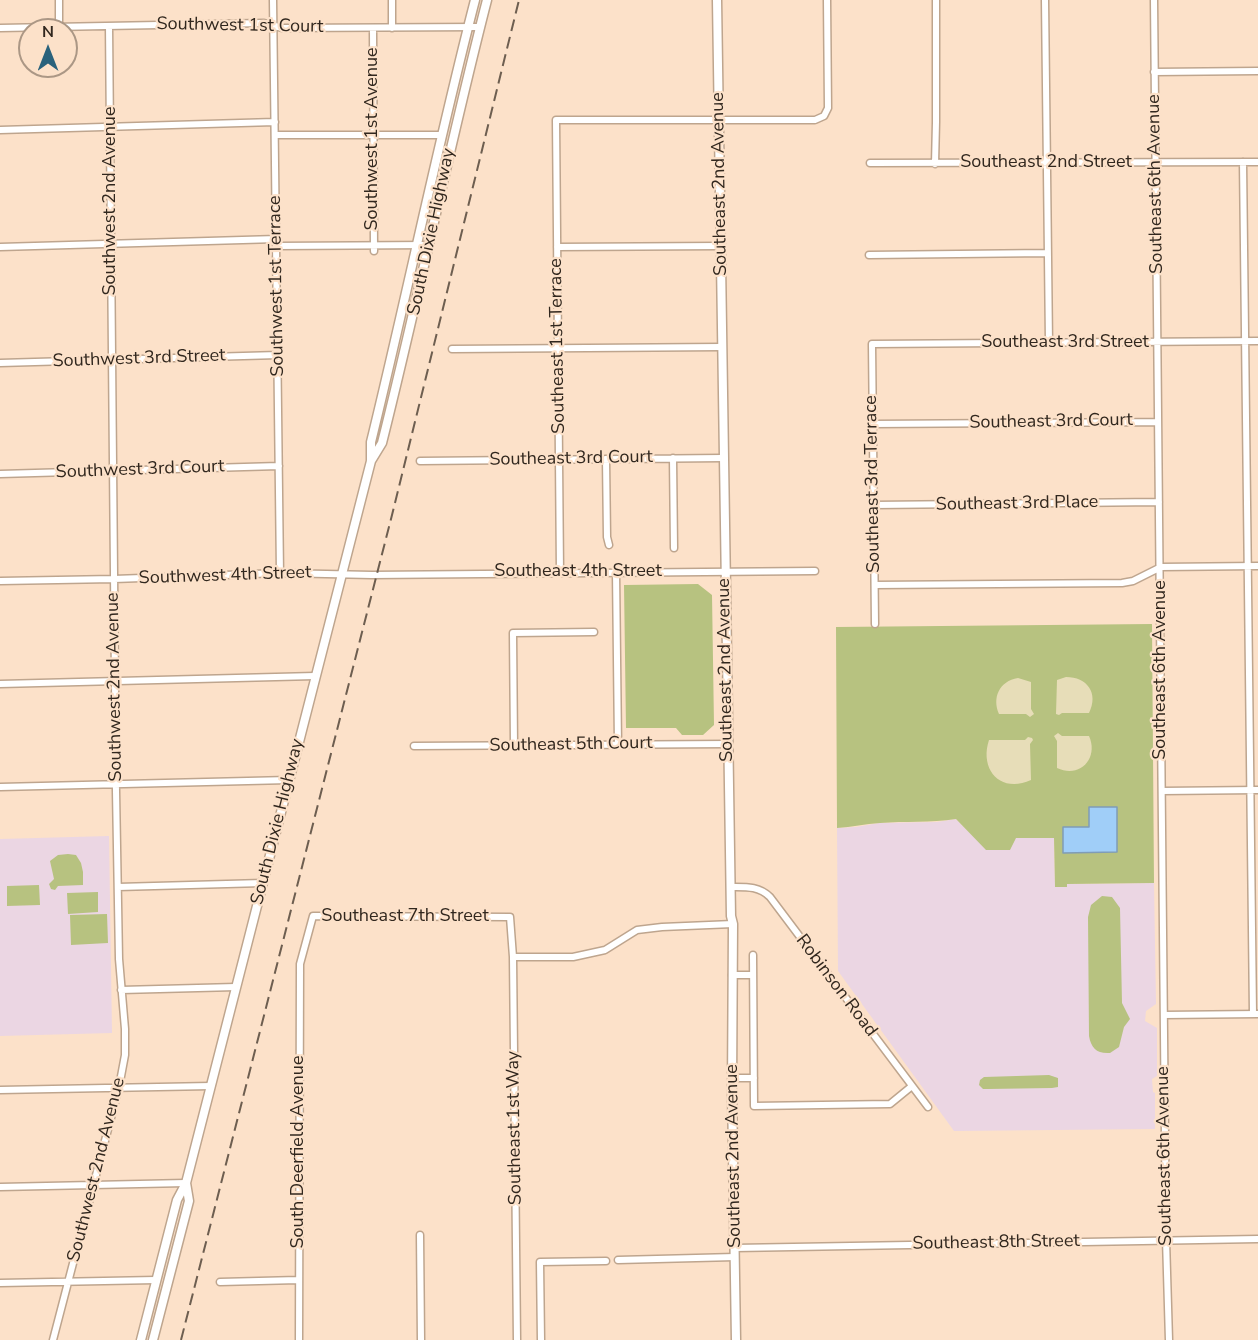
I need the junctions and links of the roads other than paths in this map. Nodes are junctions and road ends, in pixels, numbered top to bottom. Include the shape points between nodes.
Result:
1 (59, 0) edge
2 (273, 0) edge
3 (392, 0) edge
4 (475, 0) edge
5 (487, 0) edge
6 (717, 0) edge
7 (826, 0) edge
8 (936, 0) edge
9 (1045, 0) edge
10 (1154, 0) edge
11 (59, 18) edge
12 (273, 25) junction
13 (110, 26) junction
14 (468, 26) junction
15 (78, 27) edge
16 (480, 27) junction
17 (0, 28) edge
18 (18, 28) edge
19 (373, 28) junction
20 (392, 28) junction
21 (1258, 71) edge
22 (1154, 72) junction
23 (719, 120) junction
24 (275, 122) junction
25 (110, 127) junction
26 (0, 130) edge
27 (373, 134) junction
28 (275, 135) junction
29 (442, 135) junction
30 (1156, 162) junction
31 (1243, 162) junction
32 (1258, 162) edge
33 (870, 163) dead end
34 (1047, 163) junction
35 (934, 164) junction
36 (277, 243) junction
37 (110, 244) junction
38 (418, 244) junction
39 (430, 245) junction
40 (721, 246) junction
41 (0, 247) edge
42 (374, 247) junction
43 (557, 247) junction
44 (1047, 253) junction
45 (869, 255) dead end
46 (1245, 341) junction
47 (1258, 341) edge
48 (1157, 342) junction
49 (1049, 343) junction
50 (872, 344) joint
51 (722, 347) junction
52 (452, 349) dead end
53 (558, 349) junction
54 (278, 355) junction
55 (113, 360) junction
56 (0, 363) edge
57 (1158, 422) junction
58 (873, 424) junction
59 (673, 458) junction
60 (723, 458) junction
61 (559, 459) junction
62 (606, 459) junction
63 (371, 461) junction
64 (420, 461) dead end
65 (279, 466) junction
66 (113, 471) junction
67 (0, 474) edge
68 (1159, 502) junction
69 (874, 505) junction
70 (609, 546) dead end
71 (674, 548) dead end
72 (1248, 566) junction
73 (1258, 566) edge
74 (1161, 567) junction
75 (815, 571) dead end
76 (560, 572) junction
77 (616, 572) junction
78 (725, 572) junction
79 (280, 573) junction
80 (342, 574) junction
81 (114, 579) junction
82 (0, 581) edge
83 (874, 585) junction
84 (875, 624) dead end
85 (594, 632) dead end
86 (315, 676) junction
87 (115, 681) junction
88 (0, 684) edge
89 (728, 744) junction
90 (618, 745) junction
91 (514, 746) junction
92 (414, 747) dead end
93 (289, 780) junction
94 (116, 784) junction
95 (0, 787) edge
96 (1250, 790) junction
97 (1258, 790) edge
98 (1162, 791) junction
99 (263, 883) junction
100 (118, 886) junction
101 (731, 887) junction
102 (510, 916) joint
103 (733, 924) junction
104 (753, 956) dead end
105 (513, 957) junction
106 (300, 964) joint
107 (732, 975) junction
108 (753, 975) junction
109 (236, 987) junction
110 (121, 990) junction
111 (1256, 1014) edge
112 (1164, 1015) junction
113 (732, 1078) junction
114 (754, 1078) junction
115 (211, 1086) junction
116 (912, 1086) junction
117 (119, 1087) junction
118 (0, 1090) edge
119 (928, 1107) dead end
120 (186, 1183) junction
121 (93, 1185) junction
122 (0, 1187) edge
123 (420, 1236) dead end
124 (1166, 1239) junction
125 (1258, 1239) edge
126 (735, 1252) junction
127 (618, 1260) dead end
128 (606, 1261) dead end
129 (156, 1280) junction
130 (298, 1280) junction
131 (68, 1281) junction
132 (220, 1282) dead end
133 (0, 1283) edge
134 (53, 1340) edge
135 (141, 1340) edge
136 (153, 1340) edge
137 (298, 1340) edge
138 (421, 1340) edge
139 (517, 1340) edge
140 (541, 1340) edge
141 (736, 1340) edge
142 (1169, 1340) edge

1 - 11 street
2 - 12 street, Southwest 1st Terrace
3 - 20 street, Southwest 1st Avenue
4 - 14 main road, South Dixie Highway
5 - 16 main road, South Dixie Highway
6 - 23 main road, Southeast 2nd Avenue
7 - 23 street via 828,108 824,116 815,120
8 - 35 street
9 - 34 street
10 - 22 street, Southeast 6th Avenue
12 - 13 street, Southwest 1st Court
12 - 19 street, Southwest 1st Court
12 - 24 street, Southwest 1st Terrace
13 - 15 street, Southwest 1st Court
13 - 25 street, Southwest 2nd Avenue
14 - 16 street, Southwest 1st Court
14 - 20 street, Southwest 1st Court
14 - 29 main road, South Dixie Highway
16 - 39 main road, South Dixie Highway
17 - 18 street, Southwest 1st Court
19 - 20 street, Southwest 1st Court
19 - 27 street, Southwest 1st Avenue
21 - 22 street
22 - 30 street, Southeast 6th Avenue
23 - 40 main road, Southeast 2nd Avenue
23 - 43 street, Southeast 1st Terrace via 556,120
24 - 25 street
24 - 28 street, Southwest 1st Terrace
25 - 26 street
25 - 37 street, Southwest 2nd Avenue
27 - 28 street
27 - 29 street
27 - 42 street, Southwest 1st Avenue
28 - 36 street, Southwest 1st Terrace
29 - 38 main road, South Dixie Highway
30 - 31 street, Southeast 2nd Street
30 - 34 street, Southeast 2nd Street
30 - 48 street, Southeast 6th Avenue
31 - 32 street, Southeast 2nd Street
31 - 46 street
33 - 35 street, Southeast 2nd Street
34 - 35 street, Southeast 2nd Street
34 - 44 street
36 - 37 street
36 - 42 street
36 - 54 street, Southwest 1st Terrace
37 - 41 street
37 - 55 street, Southwest 2nd Avenue
38 - 39 street
38 - 42 street
38 - 63 main road, South Dixie Highway via 370,442
39 - 63 main road, South Dixie Highway via 382,443
40 - 43 street
40 - 51 main road, Southeast 2nd Avenue
43 - 53 street, Southeast 1st Terrace
44 - 45 street
44 - 49 street
46 - 47 street, Southeast 3rd Street
46 - 48 street, Southeast 3rd Street
46 - 72 street
48 - 49 street, Southeast 3rd Street
48 - 57 street, Southeast 6th Avenue
49 - 50 street, Southeast 3rd Street
50 - 58 street, Southeast 3rd Terrace
51 - 53 street
51 - 60 main road, Southeast 2nd Avenue
52 - 53 street
53 - 61 street, Southeast 1st Terrace
54 - 55 street, Southwest 3rd Street
54 - 65 street, Southwest 1st Terrace
55 - 56 street, Southwest 3rd Street
55 - 66 street, Southwest 2nd Avenue
57 - 58 street, Southeast 3rd Court
57 - 68 street, Southeast 6th Avenue
58 - 69 street, Southeast 3rd Terrace
59 - 60 street, Southeast 3rd Court
59 - 62 street, Southeast 3rd Court
59 - 71 street
60 - 78 main road, Southeast 2nd Avenue
61 - 62 street, Southeast 3rd Court
61 - 64 street, Southeast 3rd Court
61 - 76 street, Southeast 1st Terrace
62 - 70 street
63 - 80 main road, South Dixie Highway
65 - 66 street, Southwest 3rd Court
65 - 79 street, Southwest 1st Terrace
66 - 67 street, Southwest 3rd Court
66 - 81 street, Southwest 2nd Avenue
68 - 69 street, Southeast 3rd Place
68 - 74 street, Southeast 6th Avenue
69 - 83 street, Southeast 3rd Terrace
72 - 73 street
72 - 74 street
72 - 96 street
74 - 83 street via 1122,583
74 - 98 street, Southeast 6th Avenue
75 - 78 street, Southeast 4th Street
76 - 77 street, Southeast 4th Street
76 - 80 street, Southeast 4th Street
77 - 78 street, Southeast 4th Street
77 - 90 street
78 - 89 main road, Southeast 2nd Avenue
79 - 80 street, Southwest 4th Street
79 - 81 street, Southwest 4th Street
80 - 86 main road, South Dixie Highway
81 - 82 street, Southwest 4th Street
81 - 87 street, Southwest 2nd Avenue
83 - 84 street, Southeast 3rd Terrace
85 - 91 street via 513,633
86 - 87 street
86 - 93 main road, South Dixie Highway
87 - 88 street
87 - 94 street, Southwest 2nd Avenue
89 - 90 street, Southeast 5th Court
89 - 101 main road, Southeast 2nd Avenue
90 - 91 street, Southeast 5th Court
91 - 92 street, Southeast 5th Court
93 - 94 street
93 - 99 main road, South Dixie Highway
94 - 95 street
94 - 100 street, Southwest 2nd Avenue
96 - 97 street
96 - 98 street
96 - 111 street
98 - 112 street, Southeast 6th Avenue
99 - 100 street
99 - 109 main road, South Dixie Highway
100 - 110 street, Southwest 2nd Avenue
101 - 103 main road, Southeast 2nd Avenue
101 - 116 street, Robinson Road via 763,890 770,897
102 - 105 street, Southeast 1st Way
102 - 106 street, Southeast 7th Street via 313,916
103 - 105 street via 637,930 605,950 573,957
103 - 107 main road, Southeast 2nd Avenue
104 - 108 street
105 - 139 street, Southeast 1st Way
106 - 130 street, South Deerfield Avenue
107 - 108 street
107 - 113 main road, Southeast 2nd Avenue
108 - 114 street
109 - 110 street
109 - 115 main road, South Dixie Highway
110 - 117 street, Southwest 2nd Avenue via 125,1055
111 - 112 street
112 - 124 street, Southeast 6th Avenue
113 - 114 street
113 - 126 main road, Southeast 2nd Avenue
114 - 116 street via 754,1106 890,1104
115 - 117 street
115 - 120 main road, South Dixie Highway
116 - 119 street, Robinson Road
117 - 118 street
117 - 121 street, Southwest 2nd Avenue
120 - 121 street
120 - 129 main road, South Dixie Highway via 177,1200
120 - 136 main road, South Dixie Highway via 189,1201
121 - 122 street
121 - 131 street, Southwest 2nd Avenue
123 - 138 street
124 - 125 street, Southeast 8th Street
124 - 126 street, Southeast 8th Street
124 - 142 street, Southeast 6th Avenue
126 - 127 street, Southeast 8th Street
126 - 141 main road, Southeast 2nd Avenue
128 - 140 street via 540,1262
129 - 131 street
129 - 135 main road, South Dixie Highway
130 - 132 street
130 - 137 street, South Deerfield Avenue
131 - 133 street
131 - 134 street, Southwest 2nd Avenue

